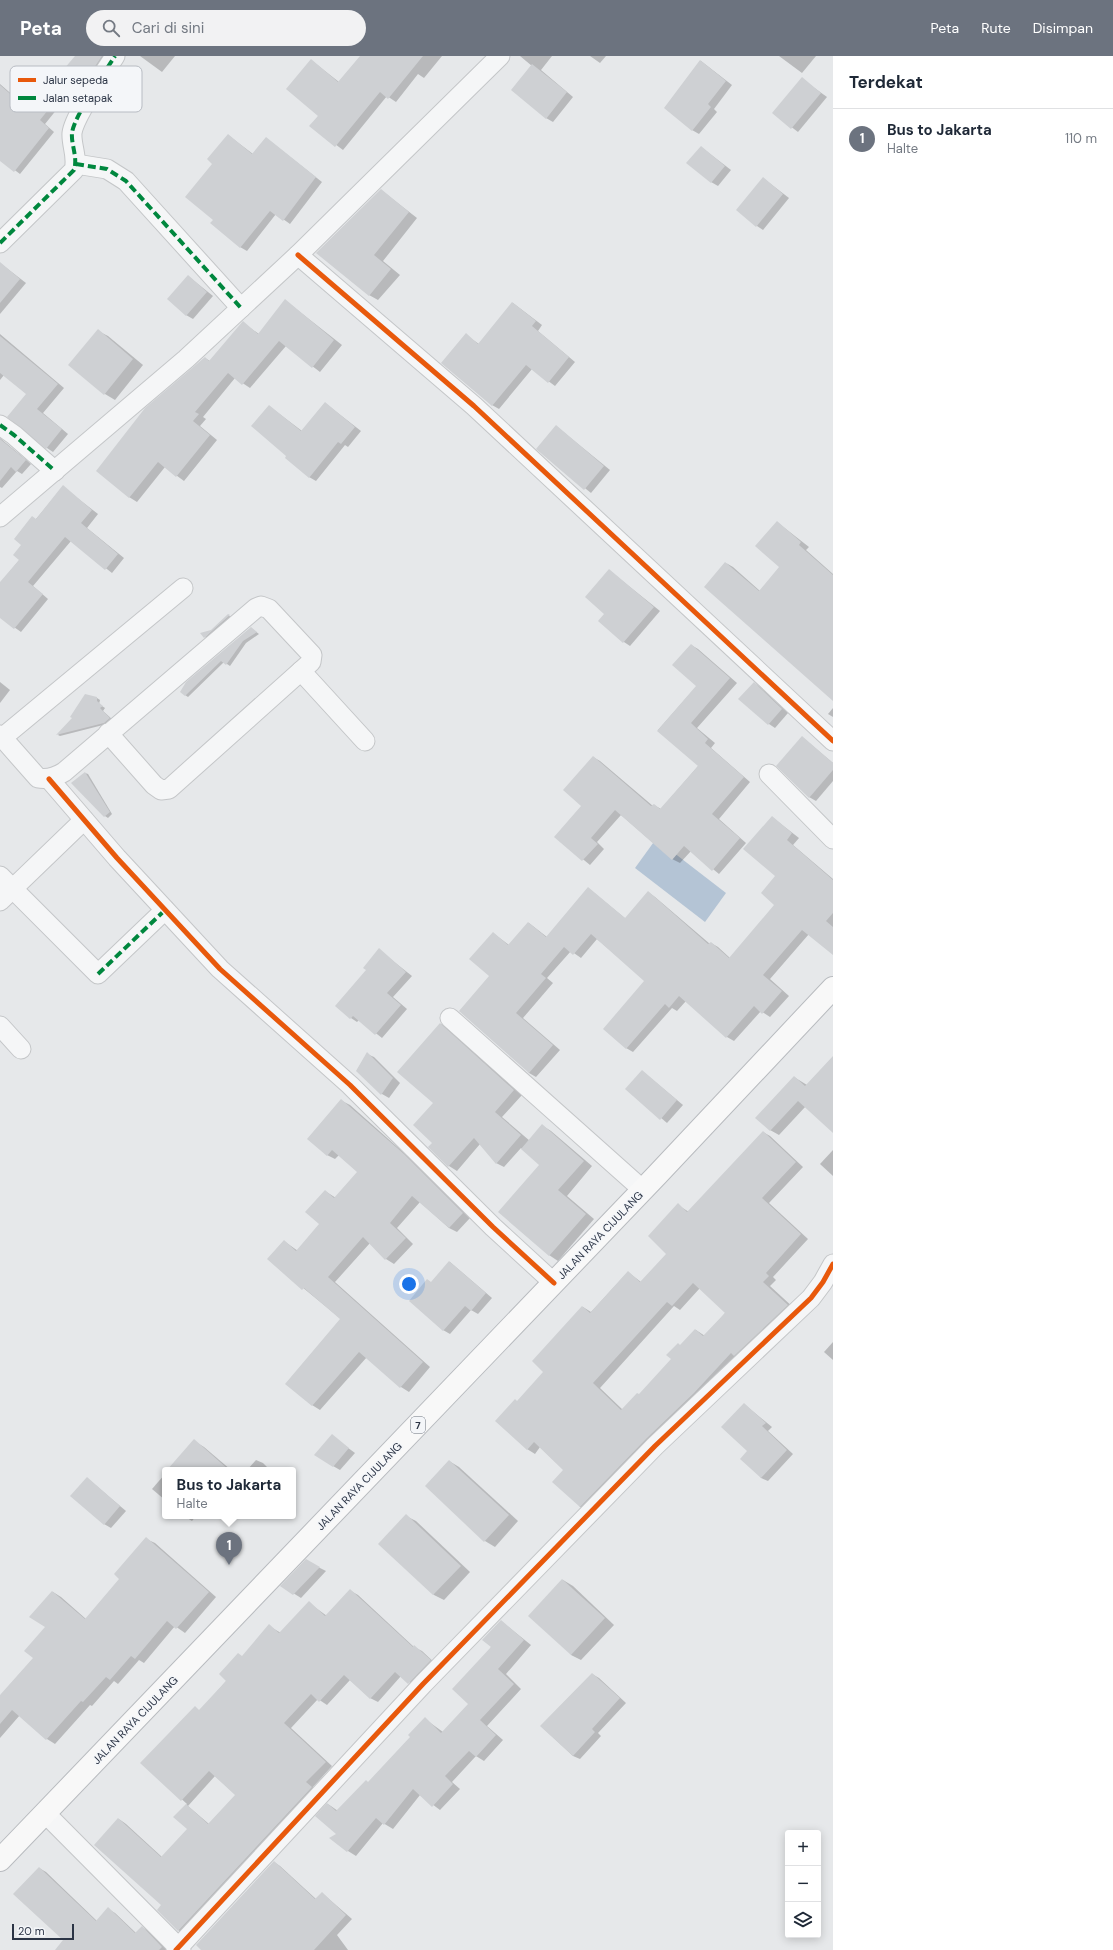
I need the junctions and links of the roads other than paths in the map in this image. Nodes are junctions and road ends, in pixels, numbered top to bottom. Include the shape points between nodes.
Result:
1 (115, 56) edge
2 (500, 56) edge
3 (109, 66) edge
4 (82, 112) edge
5 (76, 164) junction
6 (0, 243) edge
7 (298, 255) junction
8 (241, 308) junction
9 (0, 425) edge
10 (55, 471) junction
11 (0, 517) edge
12 (183, 588) dead end
13 (301, 671) junction
14 (108, 733) junction
15 (1, 736) edge
16 (365, 741) dead end
17 (833, 741) edge
18 (768, 774) dead end
19 (53, 778) junction
20 (88, 817) junction
21 (833, 839) edge
22 (4, 889) edge
23 (165, 910) junction
24 (833, 988) edge
25 (450, 1018) dead end
26 (0, 1026) edge
27 (21, 1049) dead end
28 (643, 1190) junction
29 (833, 1264) edge
30 (554, 1283) junction
31 (45, 1813) junction
32 (0, 1860) edge
33 (178, 1949) edge

1 - 3 street
2 - 7 street
4 - 5 street via 73,128
5 - 6 street via 71,175
5 - 8 street via 107,169 126,181
7 - 8 street
7 - 17 street via 474,406
8 - 10 street via 186,360
9 - 10 street
10 - 11 street
12 - 15 street
13 - 14 street via 170,789 161,790 154,785
13 - 14 street via 311,662 312,655 269,609 261,606
13 - 16 street
14 - 19 street via 64,772
15 - 19 street via 38,778
18 - 21 street
19 - 20 street
20 - 22 street
20 - 23 street
22 - 23 street via 98,974
23 - 30 street via 220,969 350,1085 493,1227
24 - 28 highway, JALAN RAYA CIJULANG / 7
25 - 28 street
26 - 27 street
28 - 30 highway, JALAN RAYA CIJULANG / 7
29 - 33 street via 810,1298 656,1446 423,1684
30 - 31 highway, JALAN RAYA CIJULANG / 7
31 - 32 highway, JALAN RAYA CIJULANG / 7
31 - 33 street

